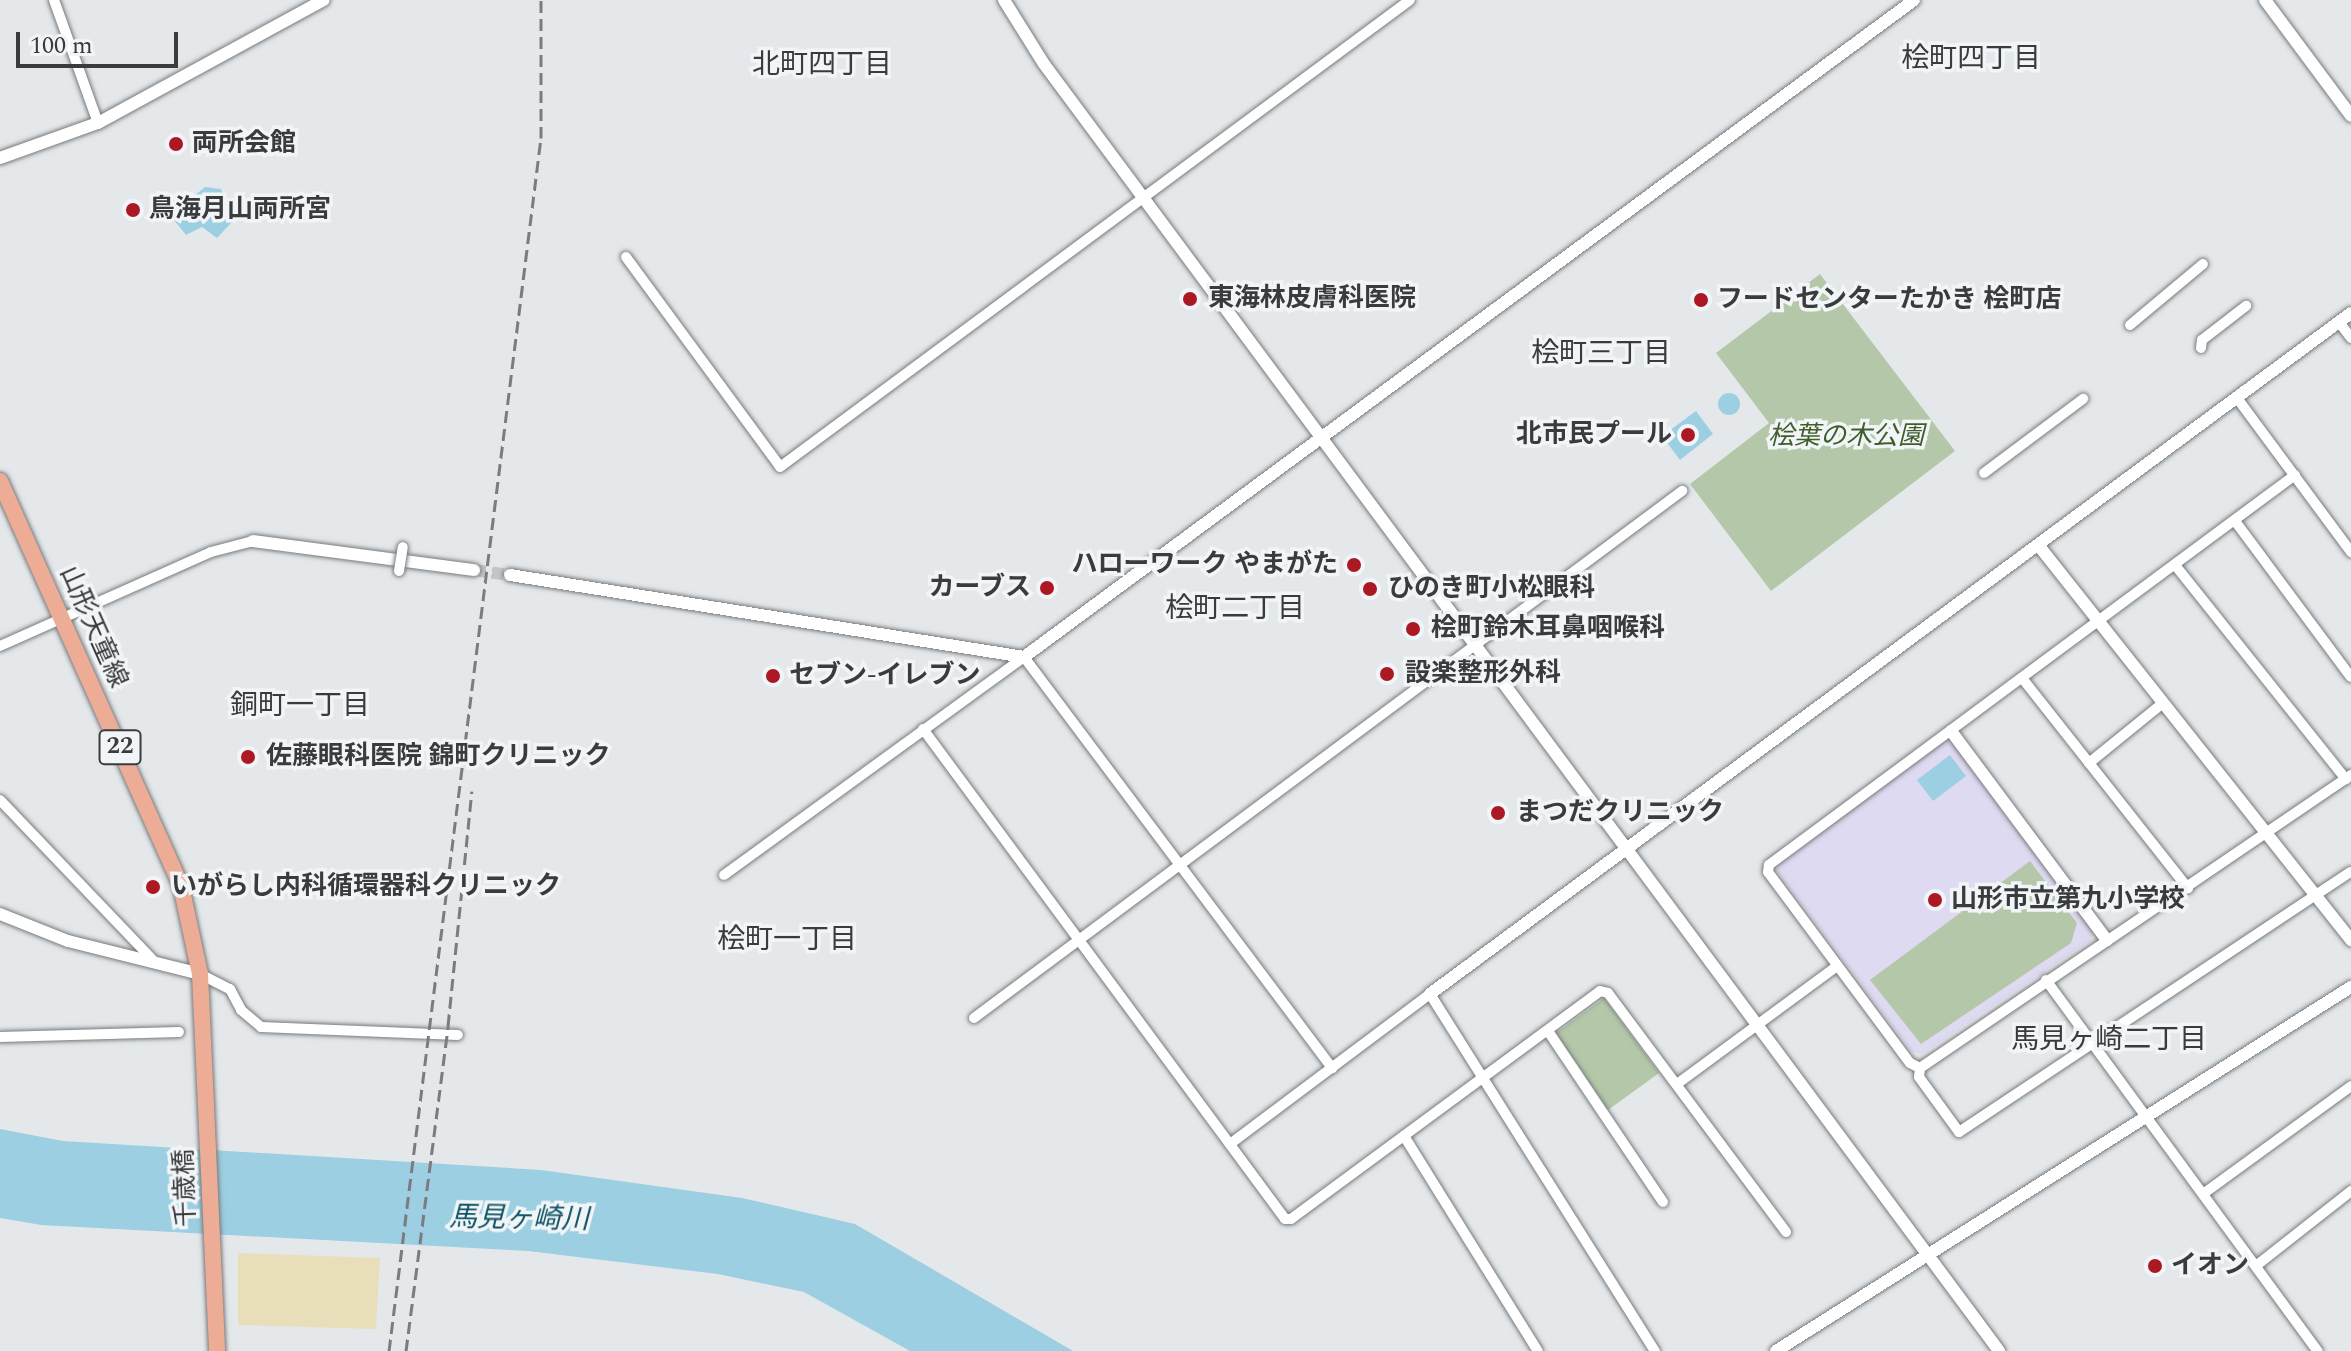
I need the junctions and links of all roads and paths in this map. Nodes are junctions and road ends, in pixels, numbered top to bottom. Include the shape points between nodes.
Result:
1 (54, 0) edge
2 (324, 0) edge
3 (1004, 0) edge
4 (1410, 0) edge
5 (1914, 0) edge
6 (2265, 0) edge
7 (2351, 116) edge
8 (98, 123) junction
9 (0, 158) edge
10 (1146, 197) junction
11 (626, 257) dead end
12 (2203, 264) dead end
13 (2246, 306) dead end
14 (2351, 313) edge
15 (2339, 322) junction
16 (2130, 325) dead end
17 (2351, 338) edge
18 (2201, 348) dead end
19 (2237, 398) junction
20 (2083, 399) dead end
21 (1321, 439) junction
22 (1984, 473) dead end
23 (2295, 475) junction
24 (0, 481) edge
25 (1682, 491) dead end
26 (2235, 521) junction
27 (253, 541) joint
28 (2039, 546) junction
29 (403, 547) dead end
30 (2351, 552) edge
31 (2175, 565) junction
32 (474, 570) tunnel mouth
33 (399, 571) dead end
34 (510, 575) tunnel mouth
35 (63, 617) junction
36 (2098, 622) junction
37 (0, 646) edge
38 (1475, 647) junction
39 (1024, 657) junction
40 (2351, 677) edge
41 (2022, 678) junction
42 (2163, 703) junction
43 (923, 729) junction
44 (1951, 731) junction
45 (2089, 763) junction
46 (2348, 777) edge
47 (0, 800) edge
48 (2269, 834) junction
49 (1625, 848) junction
50 (1180, 867) junction
51 (2351, 872) edge
52 (724, 875) dead end
53 (2188, 888) junction
54 (2317, 897) junction
55 (0, 914) edge
56 (2107, 940) junction
57 (2351, 940) edge
58 (1080, 941) junction
59 (1837, 966) junction
60 (160, 967) junction
61 (200, 974) junction
62 (2046, 980) junction
63 (2351, 987) edge
64 (1430, 994) junction
65 (974, 1018) dead end
66 (204, 1024) joint
67 (1757, 1025) junction
68 (1548, 1031) junction
69 (179, 1032) dead end
70 (458, 1035) dead end
71 (0, 1037) edge
72 (2094, 1044) junction
73 (1332, 1068) junction
74 (1920, 1068) junction
75 (1483, 1077) junction
76 (1677, 1084) junction
77 (2351, 1086) edge
78 (2146, 1117) junction
79 (1404, 1136) junction
80 (1230, 1144) junction
81 (2351, 1191) edge
82 (2203, 1194) junction
83 (1663, 1202) dead end
84 (1786, 1232) dead end
85 (1926, 1255) junction
86 (2257, 1265) junction
87 (217, 1351) edge
88 (1538, 1351) edge
89 (1655, 1351) edge
90 (1776, 1351) edge
91 (1999, 1351) edge
92 (2318, 1351) edge

1 - 8 street
2 - 8 street
3 - 10 street via 1044,64
4 - 10 street
5 - 21 street
6 - 7 street
8 - 9 street
10 - 11 street via 780,467
10 - 21 street
12 - 16 street
13 - 18 street via 2202,340
14 - 15 street
15 - 17 street
15 - 19 street
19 - 23 street
19 - 28 street
20 - 22 street
21 - 38 street
21 - 39 street
23 - 26 street
23 - 30 street
24 - 35 main road, 山形天童線 / 22
25 - 38 street
26 - 31 street
26 - 40 street
27 - 32 street
27 - 35 street via 211,552
28 - 36 street
28 - 49 street
29 - 33 street, bridge
31 - 36 street
31 - 46 street
34 - 39 street
35 - 37 street
35 - 61 main road, 山形天童線 / 22 via 181,886
36 - 41 street
36 - 42 street
38 - 49 street
38 - 50 street
39 - 43 street
39 - 50 street
41 - 44 street
41 - 45 street
42 - 45 street
42 - 48 street
43 - 52 street
43 - 58 street
44 - 56 street
44 - 59 street via 1769,865 1768,872
45 - 53 street
46 - 48 street
47 - 60 street
48 - 53 street
48 - 54 street
49 - 64 street
49 - 67 street
50 - 58 street
50 - 73 street
51 - 54 street
53 - 56 street
54 - 57 street
54 - 72 street
55 - 60 street via 41,933
56 - 62 street
58 - 65 street
58 - 80 street
59 - 67 street
59 - 74 street via 1910,1063
60 - 61 street
61 - 66 main road, 山形天童線 / 22
61 - 70 street via 230,989 241,1010 261,1027
62 - 72 street
62 - 74 street
63 - 78 street
64 - 73 street
64 - 75 street
66 - 87 main road, 千歳橋 / 22
67 - 76 street
67 - 85 street
68 - 75 street
68 - 76 street via 1600,991 1608,993
68 - 83 street
69 - 71 street
72 - 74 street via 1959,1132 1919,1077
72 - 78 street
73 - 80 street
75 - 79 street
75 - 89 street
76 - 84 street
77 - 82 street
78 - 82 street
78 - 85 street
79 - 80 street via 1291,1219 1285,1219
79 - 88 street
81 - 86 street
82 - 86 street
85 - 90 street
85 - 91 street
86 - 92 street

